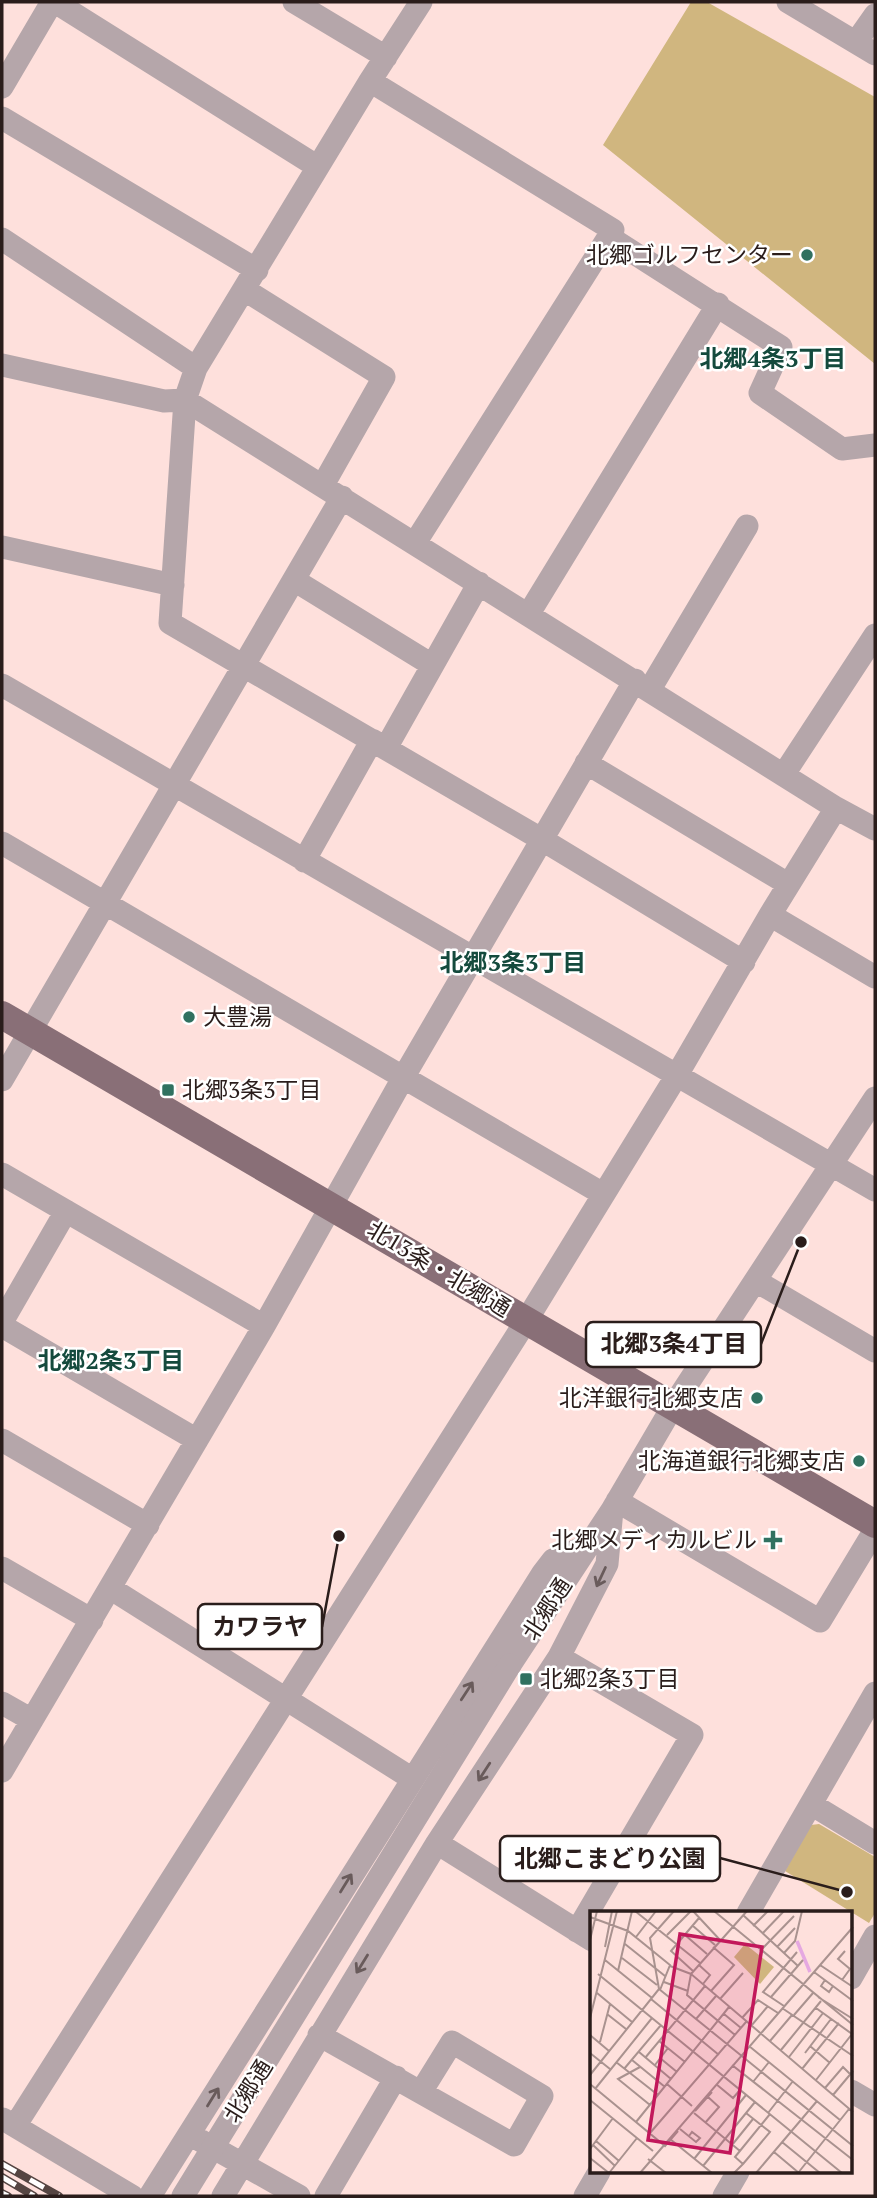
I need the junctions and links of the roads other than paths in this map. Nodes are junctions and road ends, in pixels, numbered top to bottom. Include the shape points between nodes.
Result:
1 (54, 2) edge
2 (294, 2) edge
3 (421, 2) edge
4 (788, 2) edge
5 (875, 15) edge
6 (866, 48) edge
7 (386, 57) junction
8 (370, 81) junction
9 (2, 87) edge
10 (2, 117) edge
11 (318, 167) junction
12 (609, 237) junction
13 (2, 239) edge
14 (257, 270) junction
15 (245, 289) junction
16 (718, 304) junction
17 (2, 365) edge
18 (196, 368) junction
19 (185, 400) junction
20 (875, 445) edge
21 (332, 491) junction
22 (747, 526) dead end
23 (415, 543) junction
24 (2, 547) edge
25 (294, 580) junction
26 (479, 583) junction
27 (173, 585) junction
28 (528, 615) junction
29 (875, 635) edge
30 (243, 665) junction
31 (432, 665) junction
32 (643, 684) junction
33 (2, 685) edge
34 (372, 740) junction
35 (586, 763) junction
36 (784, 774) junction
37 (173, 785) junction
38 (836, 808) junction
39 (875, 829) edge
40 (541, 839) junction
41 (2, 843) edge
42 (304, 861) junction
43 (788, 884) junction
44 (106, 904) junction
45 (770, 915) junction
46 (473, 956) junction
47 (744, 962) junction
48 (875, 977) edge
49 (2, 1015) edge
50 (30, 1034) junction
51 (677, 1076) junction
52 (403, 1077) junction
53 (2, 1080) edge
54 (875, 1098) edge
55 (831, 1166) junction
56 (2, 1174) edge
57 (875, 1190) edge
58 (603, 1194) junction
59 (331, 1205) junction
60 (66, 1211) junction
61 (756, 1281) junction
62 (526, 1321) junction
63 (2, 1324) edge
64 (264, 1326) junction
65 (875, 1351) edge
66 (673, 1406) junction
67 (2, 1440) edge
68 (197, 1440) junction
69 (615, 1506) junction
70 (875, 1524) edge
71 (148, 1525) junction
72 (875, 1530) edge
73 (590, 1545) junction
74 (2, 1568) edge
75 (110, 1588) junction
76 (92, 1619) junction
77 (559, 1657) junction
78 (875, 1693) edge
79 (285, 1700) junction
80 (2, 1703) edge
81 (32, 1720) junction
82 (2, 1771) edge
83 (411, 1778) junction
84 (811, 1804) junction
85 (437, 1843) junction
86 (875, 1843) edge
87 (597, 1911) edge
88 (749, 1911) edge
89 (584, 1936) edge
90 (875, 1936) edge
91 (852, 1976) edge
92 (319, 2035) junction
93 (396, 2077) junction
94 (421, 2092) junction
95 (852, 2092) edge
96 (875, 2105) edge
97 (8, 2123) edge
98 (190, 2135) junction
99 (243, 2164) junction
100 (598, 2174) edge
101 (737, 2174) edge
102 (132, 2196) edge
103 (150, 2196) edge
104 (183, 2196) edge
105 (223, 2196) edge
106 (299, 2196) edge
107 (326, 2196) edge
108 (585, 2196) edge
109 (724, 2196) edge

1 - 9 street
1 - 11 street
2 - 7 street
3 - 7 street
4 - 6 street
5 - 6 street
7 - 8 street
8 - 11 street
8 - 12 street via 613,230
10 - 14 street
11 - 14 street
12 - 16 street
12 - 23 street
13 - 18 street
14 - 15 street
15 - 18 street
15 - 21 street via 384,377
16 - 20 street via 782,347 760,393 842,449
16 - 28 street
17 - 19 street via 164,401
18 - 19 street
19 - 21 street
19 - 27 street
21 - 23 street
21 - 25 street
22 - 32 street
23 - 26 street
24 - 27 street
25 - 30 street
25 - 31 street
26 - 28 street
26 - 31 street
27 - 30 street via 170,623
28 - 32 street
29 - 36 street
30 - 34 street
30 - 37 street
31 - 34 street via 386,748
32 - 35 street
32 - 36 street
33 - 37 street
34 - 40 street
34 - 42 street
35 - 40 street
35 - 43 street
36 - 38 street
37 - 42 street
37 - 44 street
38 - 39 street
38 - 43 street
40 - 46 street
40 - 47 street
41 - 44 street
42 - 46 street
43 - 45 street
44 - 50 street
44 - 52 street
45 - 47 street
45 - 48 street
46 - 51 street
46 - 52 street
47 - 51 street
49 - 50 main road, 北13条・北郷通
50 - 53 street
50 - 59 main road, 北13条・北郷通
51 - 55 street
51 - 58 street
52 - 58 street
52 - 59 street
54 - 55 street, 北郷通
55 - 57 street
55 - 61 street, 北郷通
56 - 60 street
58 - 62 street
59 - 62 main road, 北13条・北郷通
59 - 64 street
60 - 63 street
60 - 64 street
61 - 65 street
61 - 66 street, 北郷通
62 - 66 main road, 北13条・北郷通
62 - 79 street
63 - 68 street
64 - 68 street
66 - 69 street, 北郷通
66 - 70 main road, 北13条・北郷通
67 - 71 street
68 - 71 street
69 - 72 street via 820,1621
69 - 73 street, 北郷通
69 -> 77 street via 607,1564
71 - 75 street
83 -> 73 street via 543,1573 553,1560
73 - 104 street, 北郷通, bridge via 510,1665
74 - 76 street
75 - 76 street
75 - 79 street
76 - 81 street
77 -> 85 street
77 - 87 street via 692,1735
78 - 84 street
79 - 83 street
79 - 97 street
80 - 81 street
81 - 82 street
98 -> 83 street
84 - 86 street
84 - 88 street
85 - 89 street
85 -> 92 street
90 - 91 street
92 - 93 street
92 - 99 street
93 - 94 street
93 - 107 street
94 - 94 street via 514,2145 542,2096 453,2042
95 - 96 street
97 - 102 street
98 - 99 street
98 - 103 street
99 - 105 street
99 - 106 street
100 - 108 street
101 - 109 street

